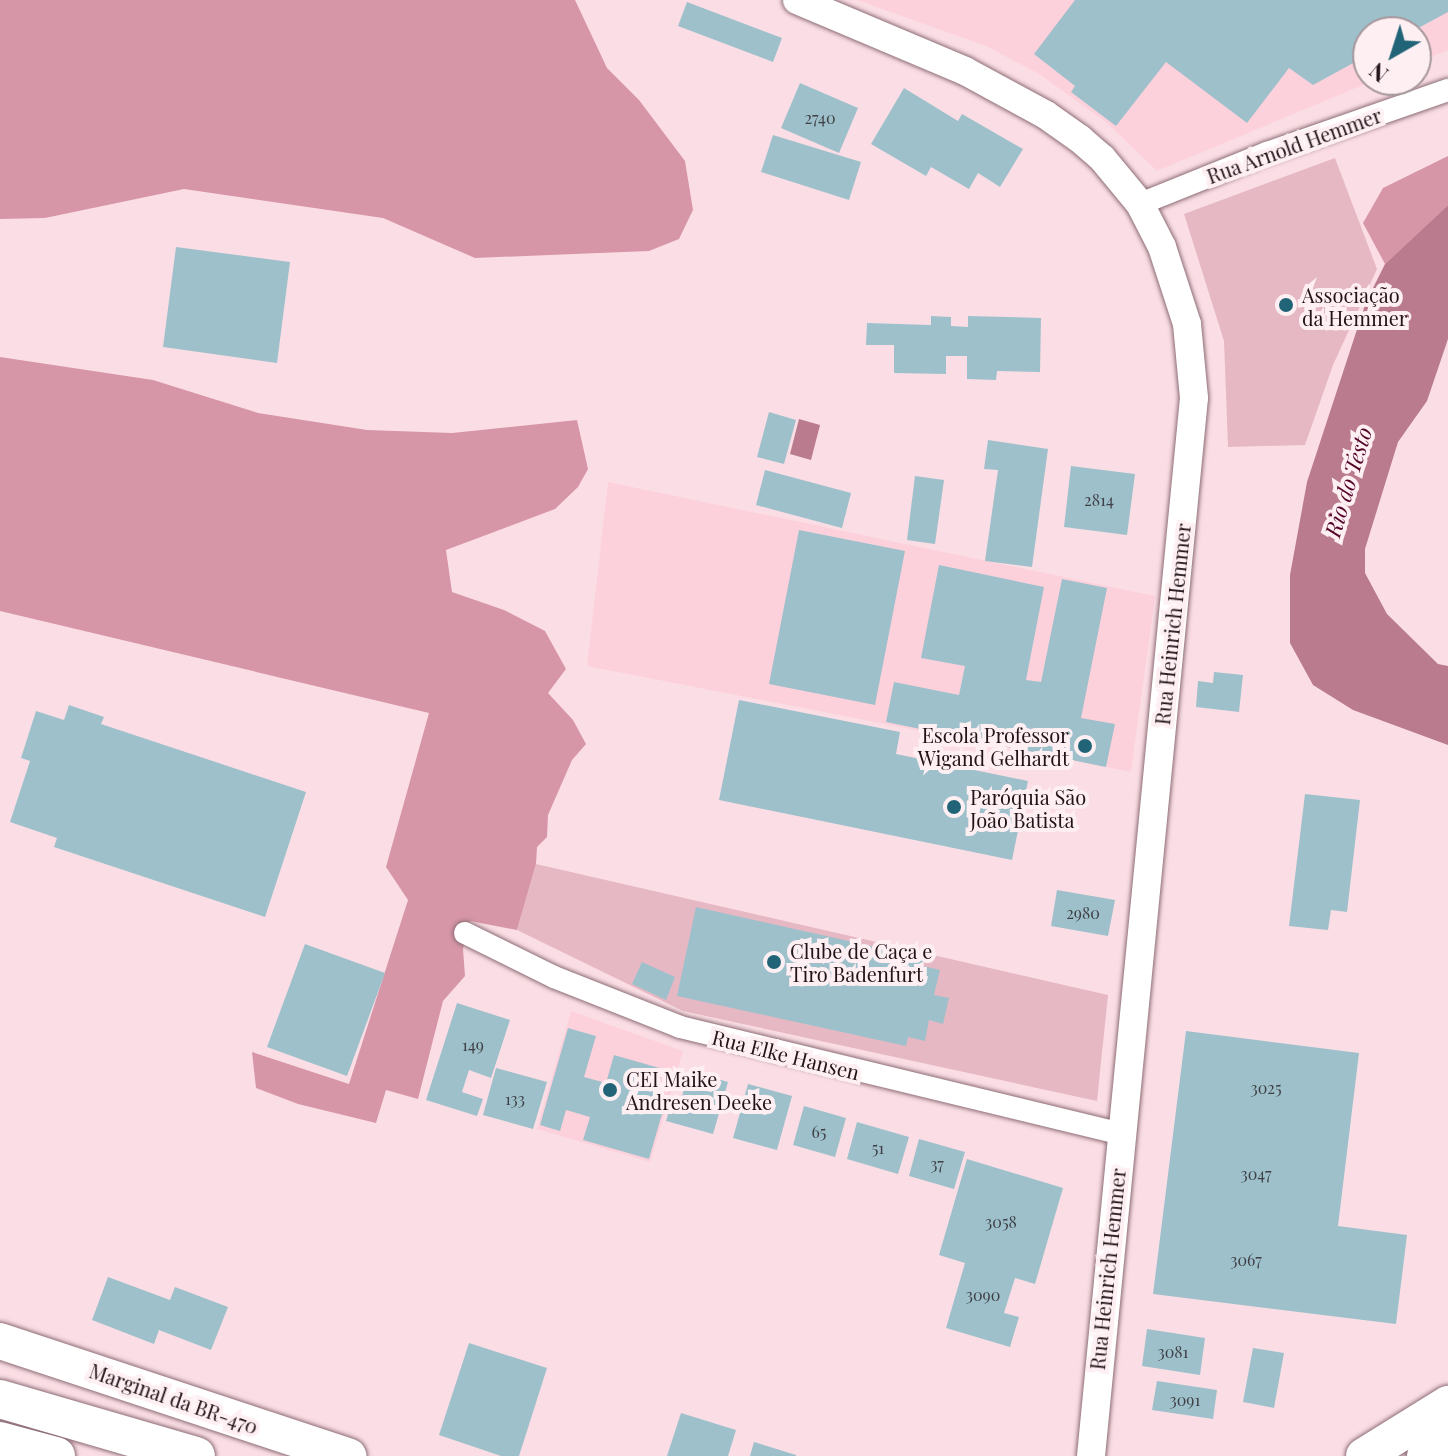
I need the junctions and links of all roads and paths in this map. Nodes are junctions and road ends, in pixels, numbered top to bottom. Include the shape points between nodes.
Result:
1 (797, 0) edge
2 (1448, 90) edge
3 (1140, 204) junction
4 (465, 933) dead end
5 (1121, 1134) junction
6 (0, 1341) edge
7 (0, 1399) edge
8 (1448, 1404) edge
9 (0, 1441) edge
10 (1448, 1442) edge
11 (56, 1456) edge
12 (196, 1456) edge
13 (348, 1456) edge
14 (1091, 1456) edge
15 (1364, 1456) edge
16 (1425, 1456) edge

1 - 3 street, Rua Heinrich Hemmer via 965,71 1046,115 1102,158
2 - 3 street, Rua Arnold Hemmer
3 - 5 street, Rua Heinrich Hemmer via 1162,247 1187,324 1194,398
4 - 5 street, Rua Elke Hansen via 554,977 680,1027
5 - 14 street, Rua Heinrich Hemmer
6 - 13 main road, Marginal da BR-470
7 - 12 highway
8 - 15 main road
9 - 11 highway
10 - 16 main road

